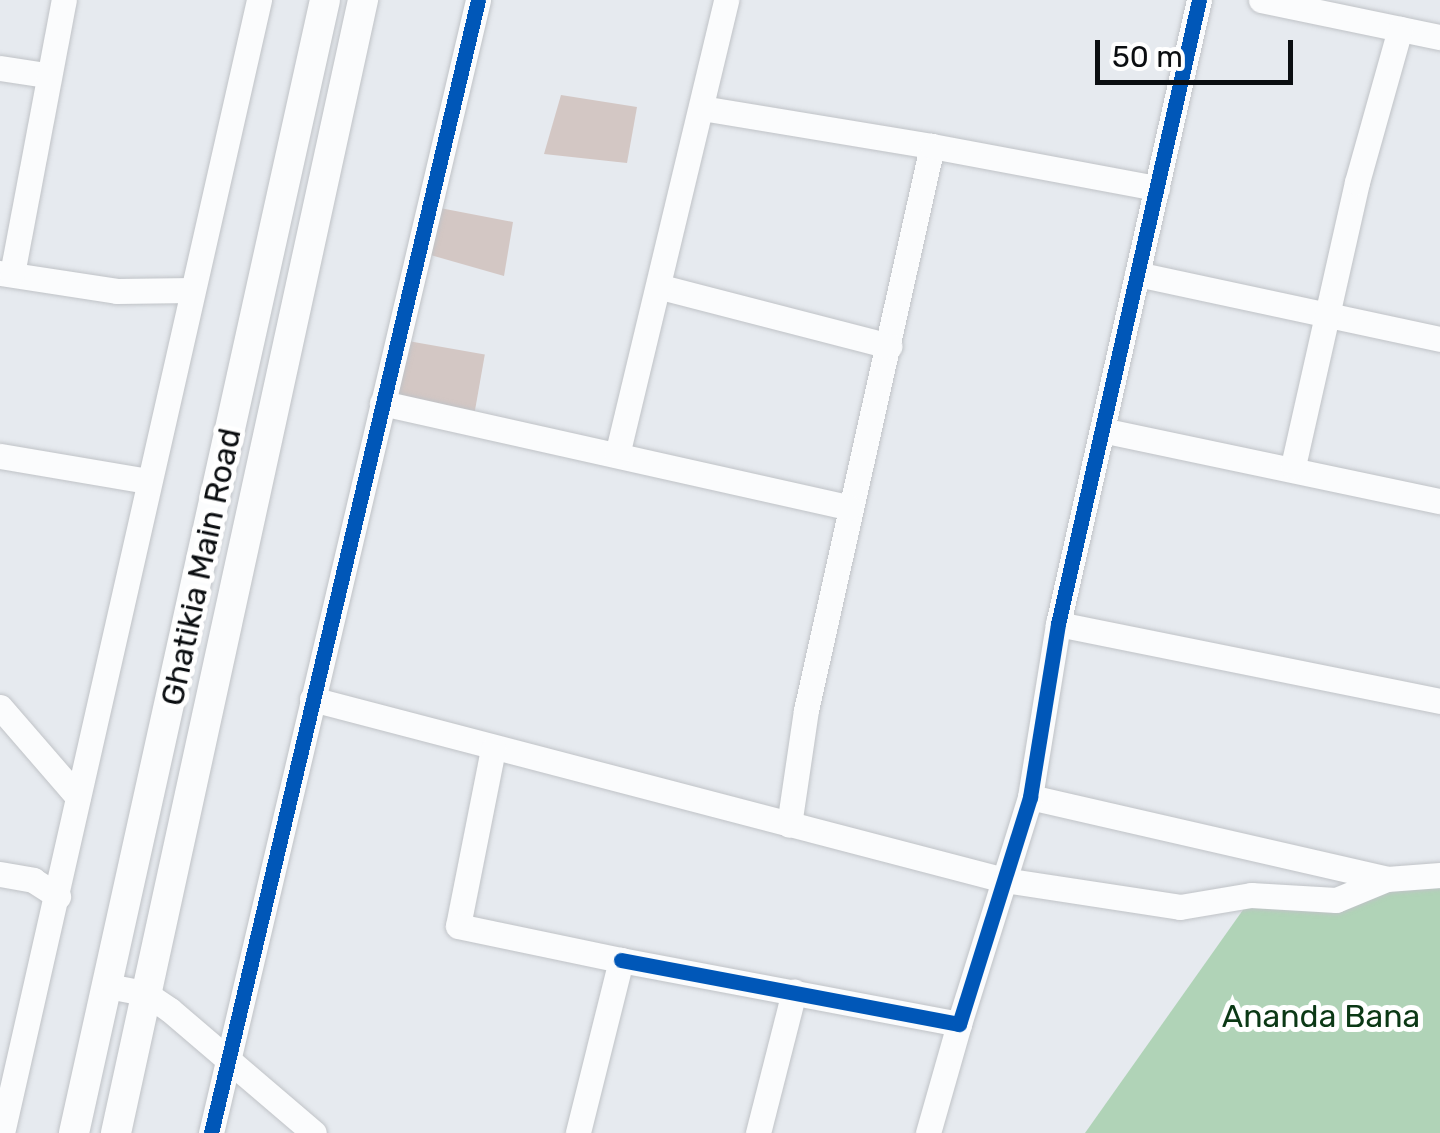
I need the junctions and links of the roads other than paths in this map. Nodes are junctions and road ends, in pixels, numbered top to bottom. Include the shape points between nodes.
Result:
1 (64, 0) edge
2 (259, 0) edge
3 (325, 0) edge
4 (363, 0) edge
5 (478, 0) edge
6 (726, 0) edge
7 (1199, 0) edge
8 (1261, 0) edge
9 (1359, 10) edge
10 (1400, 29) junction
11 (1440, 38) edge
12 (0, 68) edge
13 (46, 76) junction
14 (702, 108) junction
15 (932, 146) junction
16 (1157, 188) junction
17 (6, 274) edge
18 (1137, 274) junction
19 (661, 287) junction
20 (192, 290) junction
21 (1327, 315) junction
22 (1440, 339) edge
23 (889, 346) junction
24 (382, 402) junction
25 (1102, 430) junction
26 (617, 455) junction
27 (0, 456) edge
28 (1293, 466) junction
29 (148, 482) junction
30 (1440, 501) edge
31 (850, 507) junction
32 (1058, 624) junction
33 (312, 699) junction
34 (1440, 701) edge
35 (0, 707) edge
36 (493, 749) junction
37 (78, 797) junction
38 (1030, 798) junction
39 (789, 825) junction
40 (0, 874) edge
41 (1440, 875) edge
42 (1387, 879) junction
43 (1004, 880) junction
44 (58, 896) junction
45 (621, 960) junction
46 (108, 986) junction
47 (794, 992) junction
48 (145, 993) junction
49 (959, 1024) junction
50 (226, 1058) junction
51 (2, 1133) edge
52 (74, 1133) edge
53 (116, 1133) edge
54 (210, 1133) edge
55 (314, 1133) edge
56 (578, 1133) edge
57 (758, 1133) edge
58 (928, 1133) edge

1 - 13 street
2 - 20 street
3 - 46 street, Ghatikia Main Road
4 - 48 street, Ghatikia Main Road
5 - 24 street
6 - 14 street
7 - 16 street
8 - 9 street
9 - 10 street
10 - 11 street
10 - 21 street
12 - 13 street
13 - 17 street
14 - 15 street
14 - 19 street
15 - 16 street
15 - 23 street
16 - 18 street
17 - 20 street via 117,291
18 - 21 street
18 - 25 street
19 - 23 street
19 - 26 street
20 - 29 street
21 - 22 street
21 - 28 street
23 - 31 street
24 - 26 street
24 - 33 street
25 - 28 street
25 - 32 street
26 - 31 street
27 - 29 street
28 - 30 street
29 - 37 street
31 - 39 street
32 - 34 street
32 - 38 street
33 - 36 street
33 - 50 street
35 - 37 street
36 - 39 street
36 - 45 street via 458,926
37 - 44 street
38 - 42 street
38 - 43 street
39 - 43 street
40 - 44 street via 33,880
41 - 42 street
42 - 43 street via 1336,900 1251,895 1180,906
43 - 49 street
44 - 51 street
45 - 47 street
45 - 56 street
46 - 48 street
46 - 52 street, Ghatikia Main Road
47 - 49 street
47 - 57 street
48 - 50 street
48 - 53 street, Ghatikia Main Road
49 - 58 street
50 - 54 street
50 - 55 street

